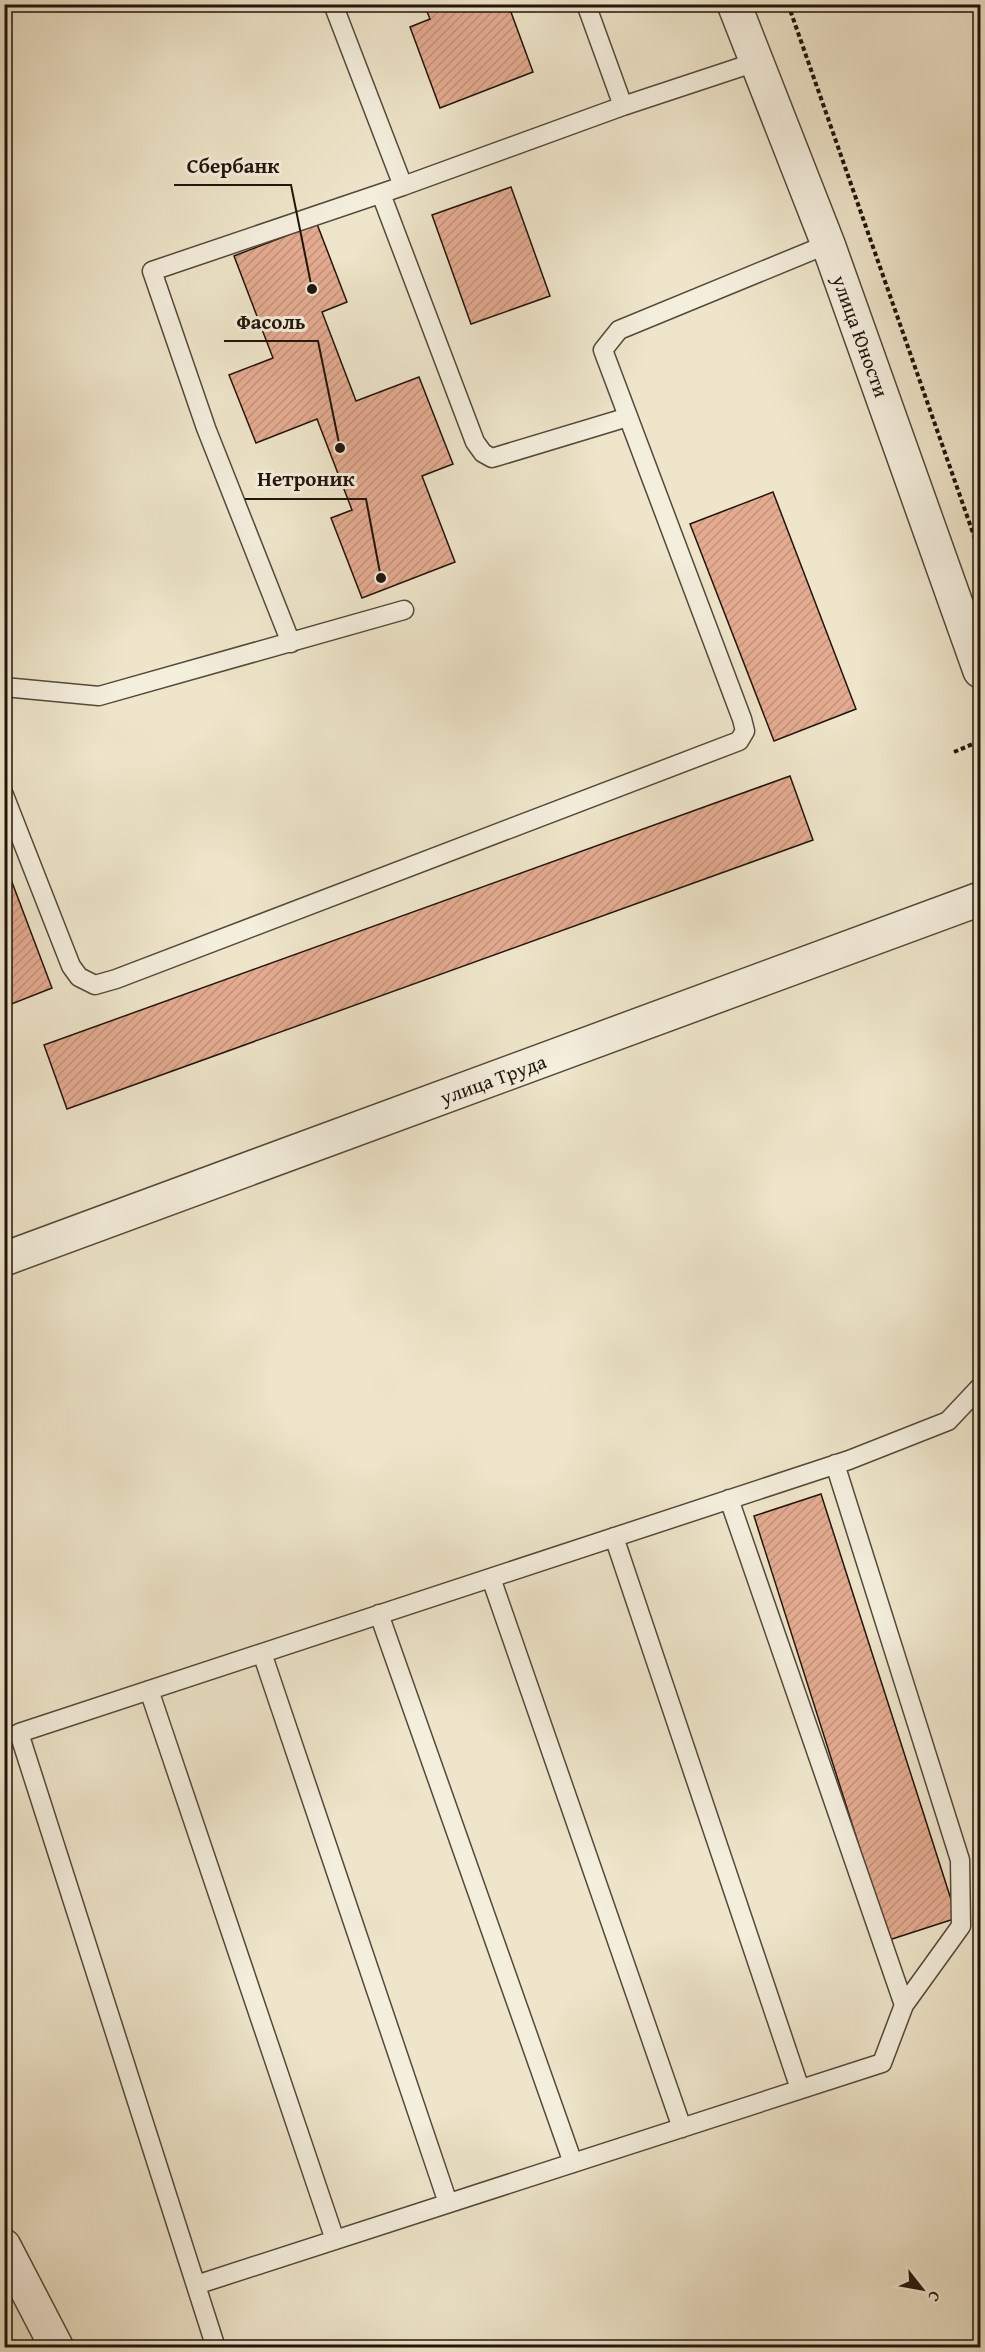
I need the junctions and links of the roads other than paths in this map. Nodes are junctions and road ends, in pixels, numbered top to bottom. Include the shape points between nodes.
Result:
1 (333, 4) edge
2 (586, 4) edge
3 (734, 4) edge
4 (756, 62) junction
5 (623, 106) junction
6 (403, 186) junction
7 (381, 194) junction
8 (828, 244) junction
9 (628, 417) junction
10 (404, 610) dead end
11 (291, 643) junction
12 (981, 671) edge
13 (4, 687) edge
14 (4, 795) edge
15 (981, 899) edge
16 (7, 1251) edge
17 (981, 1387) edge
18 (835, 1464) junction
19 (729, 1499) junction
20 (614, 1537) junction
21 (491, 1578) junction
22 (379, 1614) junction
23 (262, 1653) junction
24 (149, 1690) junction
25 (904, 2005) junction
26 (800, 2090) junction
27 (682, 2128) junction
28 (573, 2163) junction
29 (448, 2203) junction
30 (335, 2240) junction
31 (4, 2246) edge
32 (196, 2285) junction
33 (57, 2348) edge
34 (216, 2348) edge

1 - 6 lane
2 - 5 lane
3 - 4 street, улица Юности
4 - 5 lane
4 - 8 street, улица Юности
5 - 6 lane
6 - 7 lane
7 - 9 lane via 475,442 483,453 492,458
7 - 11 lane via 152,271 206,428
8 - 9 lane via 619,330 603,350
8 - 12 street, улица Юности
9 - 14 lane via 742,719 745,731 740,741 95,985 71,966
10 - 11 lane
11 - 13 lane via 99,696
15 - 16 street, улица Труда
17 - 18 lane via 948,1421
18 - 19 lane
18 - 25 lane via 960,1860 961,1926
19 - 20 lane
19 - 25 lane
20 - 21 lane
20 - 26 lane
21 - 22 lane
21 - 27 lane
22 - 23 lane
22 - 28 lane
23 - 24 lane
23 - 29 lane
24 - 30 lane
24 - 32 lane via 19,1733
25 - 26 lane via 882,2063
26 - 27 lane
27 - 28 lane
28 - 29 lane
29 - 30 lane
30 - 32 lane
31 - 33 street
32 - 34 lane

